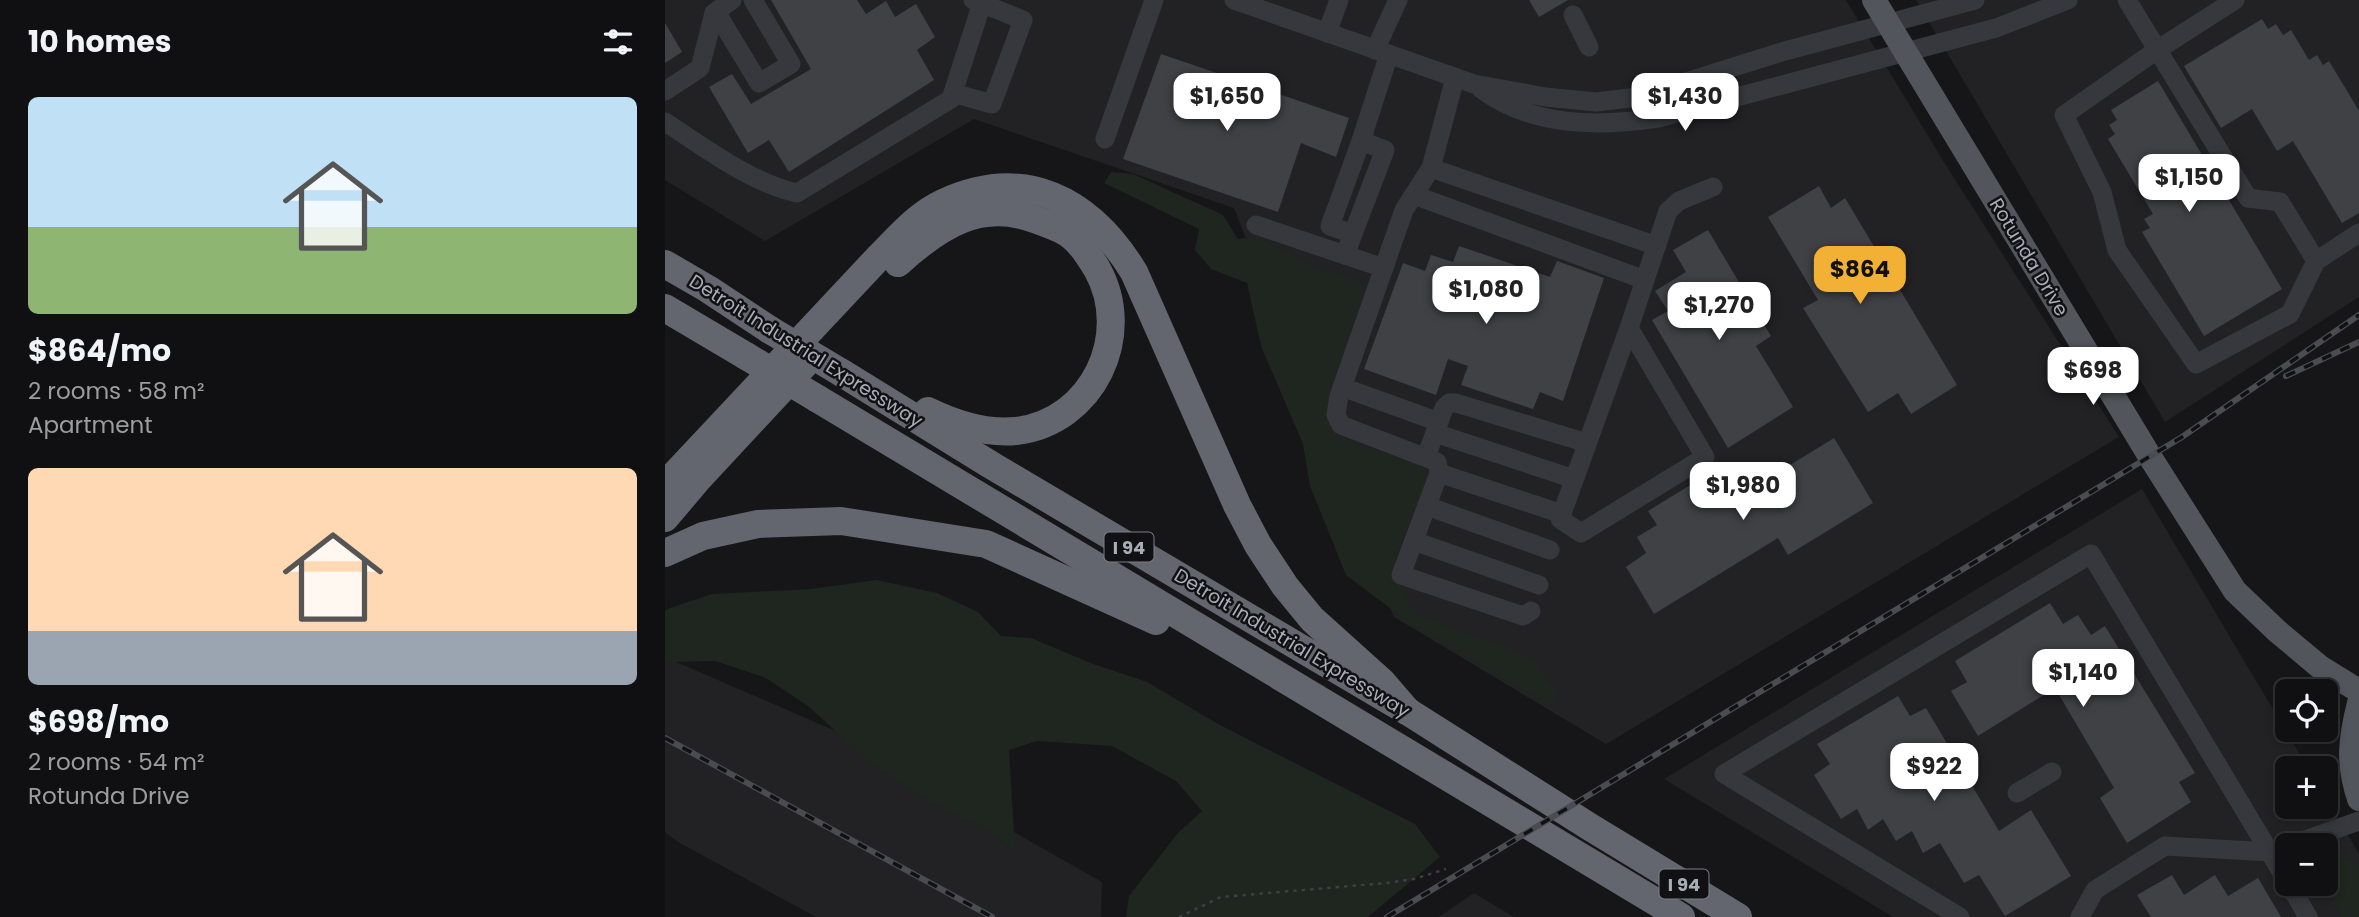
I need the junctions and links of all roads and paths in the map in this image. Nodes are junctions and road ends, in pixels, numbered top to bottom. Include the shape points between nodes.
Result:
1 (732, 0) edge
2 (753, 0) edge
3 (1154, 0) edge
4 (1234, 0) edge
5 (1339, 0) edge
6 (1398, 0) edge
7 (1874, 0) edge
8 (1975, 0) edge
9 (2068, 0) edge
10 (2127, 0) edge
11 (2235, 0) edge
12 (979, 1) edge
13 (716, 12) junction
14 (1571, 18) dead end
15 (1888, 23) junction
16 (1327, 33) junction
17 (1590, 47) dead end
18 (2157, 50) junction
19 (1382, 52) junction
20 (1906, 52) junction
21 (1464, 81) junction
22 (665, 91) edge
23 (953, 93) junction
24 (665, 122) edge
25 (1105, 139) dead end
26 (1431, 169) junction
27 (1713, 187) dead end
28 (1414, 195) junction
29 (1257, 225) dead end
30 (2359, 233) edge
31 (1657, 246) junction
32 (1346, 255) junction
33 (2316, 261) junction
34 (665, 264) edge
35 (1384, 268) junction
36 (1645, 280) junction
37 (665, 308) edge
38 (1629, 328) junction
39 (847, 376) junction
40 (1342, 387) junction
41 (1437, 427) junction
42 (1587, 443) junction
43 (1426, 457) junction
44 (1439, 473) junction
45 (1574, 479) junction
46 (665, 485) edge
47 (1427, 506) junction
48 (1562, 514) junction
49 (665, 518) edge
50 (1414, 541) junction
51 (1550, 550) dead end
52 (665, 553) edge
53 (1539, 584) dead end
54 (1531, 611) dead end
55 (1277, 677) junction
56 (2359, 691) edge
57 (2359, 703) edge
58 (1407, 711) junction
59 (2052, 772) dead end
60 (2017, 793) dead end
61 (2359, 799) edge
62 (2359, 821) edge
63 (2325, 833) edge
64 (2275, 836) edge
65 (2275, 848) edge
66 (1446, 869) dead end
67 (2296, 896) edge
68 (1179, 917) edge
69 (1681, 917) edge
70 (1738, 917) edge
71 (1960, 917) edge
72 (2080, 917) edge
73 (2308, 917) edge

1 - 13 street
2 - 13 street via 791,64 759,83
3 - 25 street
4 - 16 street
5 - 16 street
6 - 19 street
7 - 15 main road, Rotunda Drive
8 - 15 street
9 - 20 street via 1996,28
10 - 18 street
11 - 18 street
12 - 23 street
12 - 23 street via 1023,20 992,104
13 - 22 street via 700,68
14 - 17 street
15 - 20 main road, Rotunda Drive
15 - 21 street via 1617,100 1581,101
16 - 19 street
18 - 33 street via 2248,198 2280,202
18 - 33 street via 2064,115 2102,192 2117,250 2196,365 2290,314
19 - 21 street
19 - 32 street via 1361,141 1385,150
20 - 21 street via 1689,112 1625,123 1593,124 1533,115
20 - 56 main road, Rotunda Drive via 2235,591 2320,667
21 - 26 street
23 - 24 street via 951,99 797,193 739,168
26 - 28 street
26 - 31 street
27 - 31 street via 1679,201 1668,211
28 - 35 street
28 - 36 street
29 - 32 street
30 - 33 street
31 - 36 street
32 - 35 street
34 - 39 highway, Detroit Industrial Expressway / I 94, bridge
35 - 40 street
36 - 38 street
37 - 55 highway, Detroit Industrial Expressway / I 94, bridge
38 - 42 street
38 - 48 street via 1705,457 1581,533 1560,519
39 - 49 highway via 891,390 948,421 982,430 1030,428 1075,403 1096,379 1104,365 1112,327 1108,295 1086,250 1063,231 1026,216 993,212 940,228 894,266
39 - 58 highway, Detroit Industrial Expressway / I 94
40 - 41 street
40 - 43 street via 1336,415 1341,425
41 - 42 street via 1444,408 1456,403
41 - 43 street
41 - 45 street
42 - 45 street
43 - 44 street via 1437,462
44 - 47 street
44 - 48 street
45 - 48 street
46 - 58 highway via 878,258 927,213 974,191 1016,188 1051,196 1090,217 1134,272 1237,505 1285,586 1312,619
47 - 50 street
47 - 51 street
50 - 53 street
50 - 54 street via 1401,575 1523,616
52 - 55 highway via 733,528 805,521 841,521 986,544
55 - 69 highway, Detroit Industrial Expressway / I 94
57 - 61 main road via 2350,739
58 - 70 highway, Detroit Industrial Expressway / I 94
59 - 60 street
62 - 63 street
64 - 71 street via 2091,554 1724,774
65 - 72 street via 2165,846 2095,890
66 - 68 path via 1386,883 1221,897
67 - 73 street

